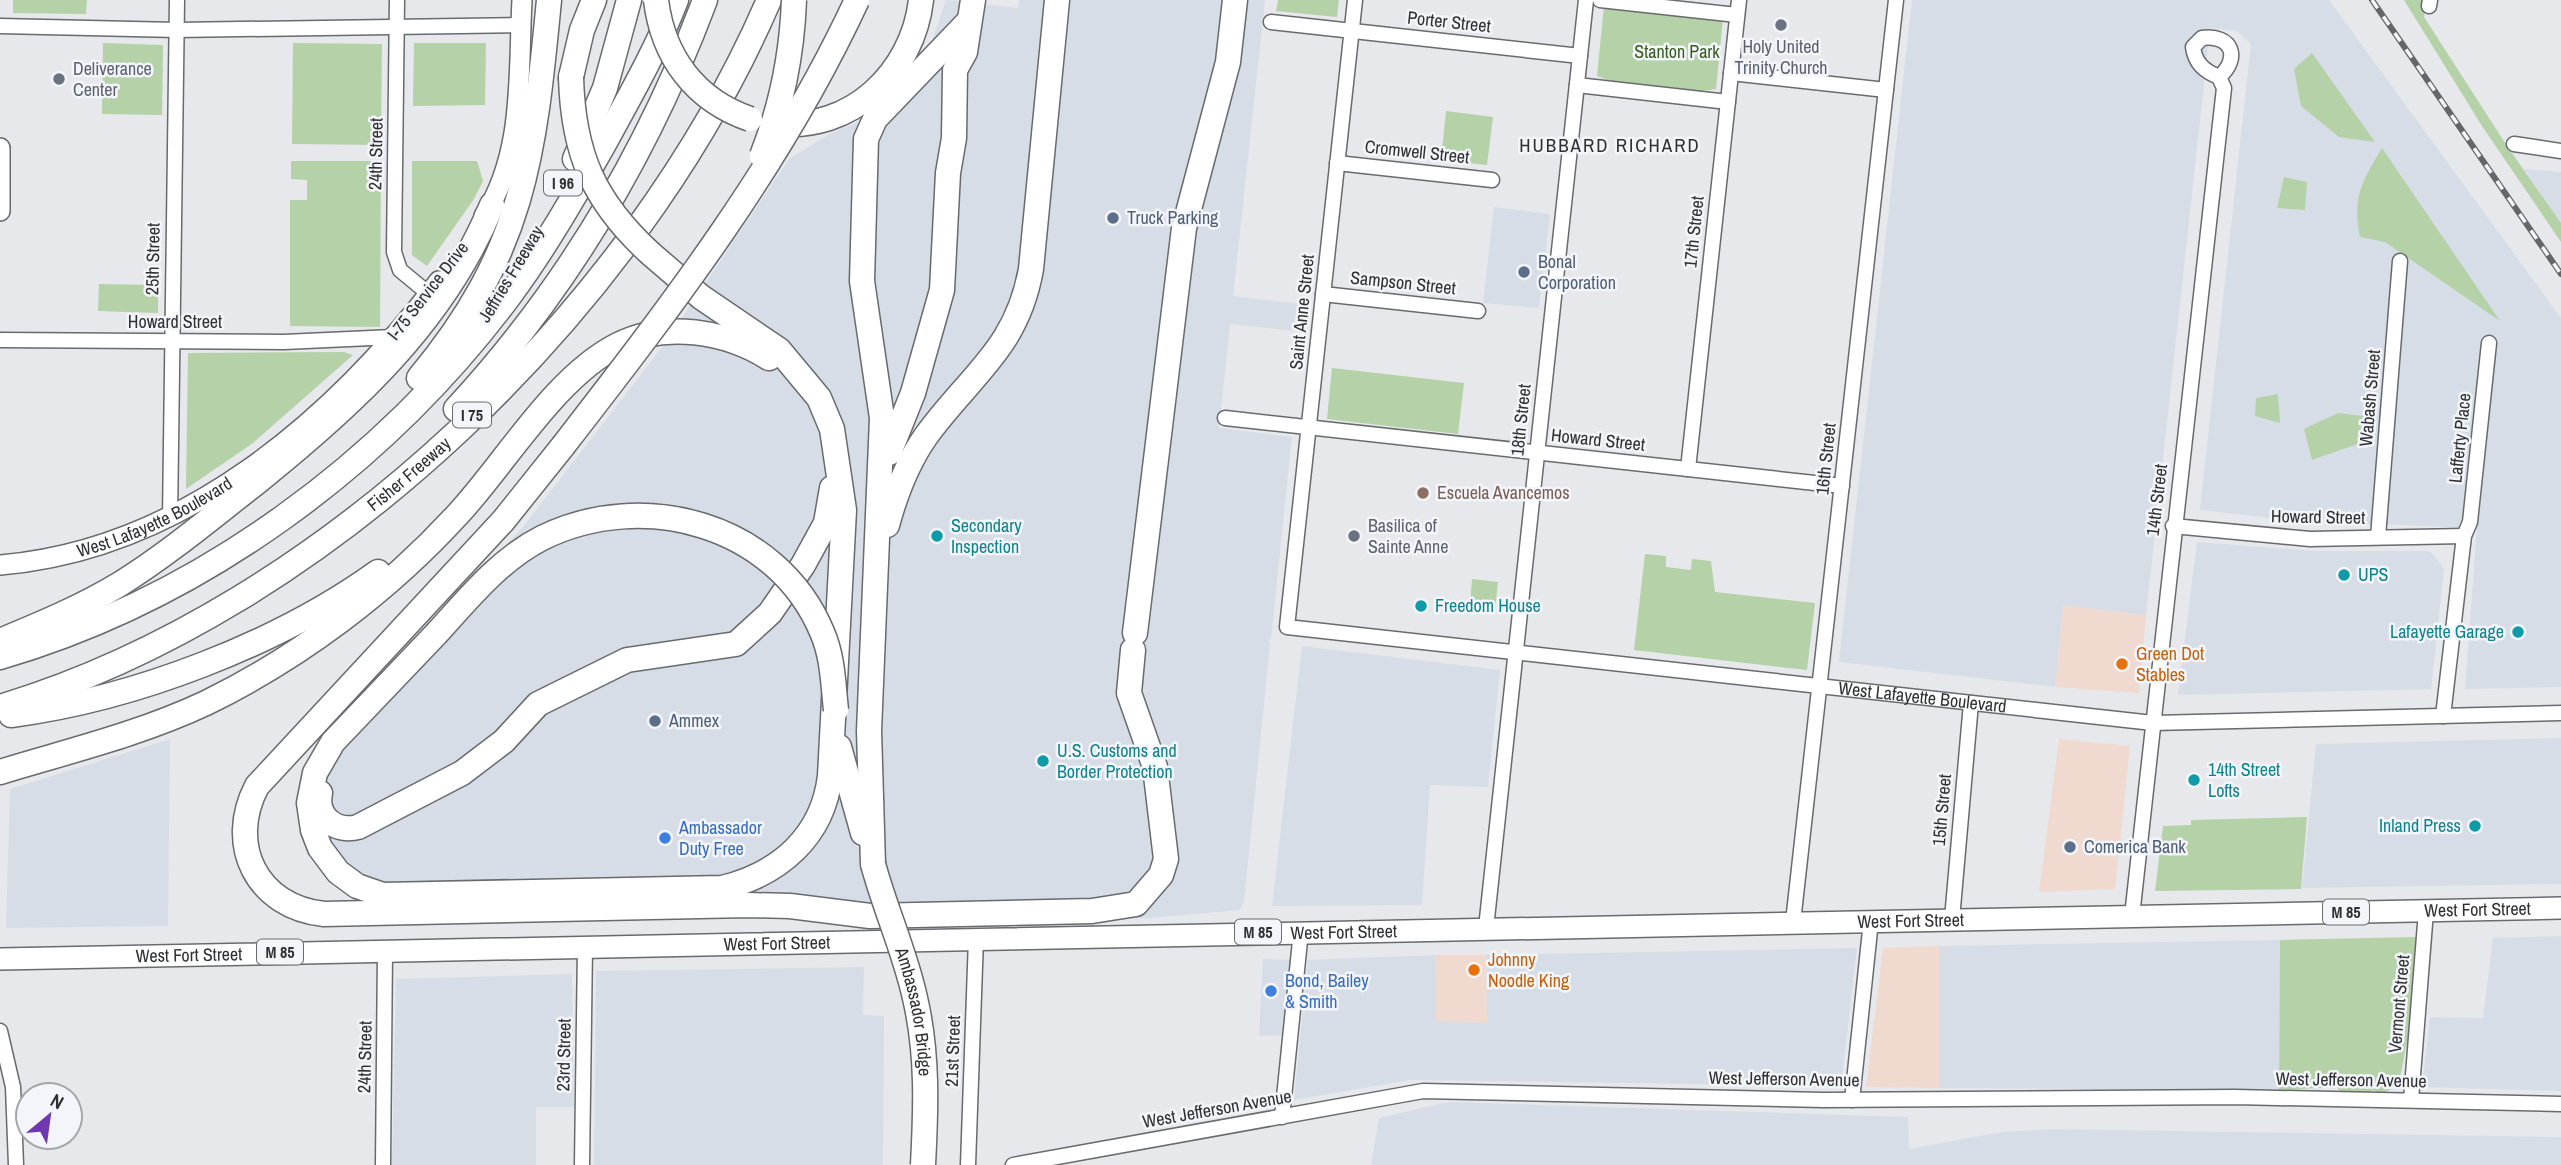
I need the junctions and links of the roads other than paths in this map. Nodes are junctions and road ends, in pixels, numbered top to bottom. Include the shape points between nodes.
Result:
1 (177, 0) edge
2 (397, 0) edge
3 (522, 0) edge
4 (549, 0) edge
5 (580, 0) edge
6 (594, 0) edge
7 (629, 0) edge
8 (656, 0) edge
9 (676, 0) edge
10 (705, 0) edge
11 (769, 0) edge
12 (787, 0) edge
13 (794, 0) edge
14 (857, 0) edge
15 (921, 0) edge
16 (1057, 0) edge
17 (1235, 0) edge
18 (1355, 0) edge
19 (1586, 0) edge
20 (1600, 0) edge
21 (1739, 0) edge
22 (1896, 0) edge
23 (971, 6) edge
24 (1737, 15) junction
25 (1271, 22) dead end
26 (520, 24) junction
27 (0, 26) edge
28 (396, 26) junction
29 (177, 30) junction
30 (1351, 31) junction
31 (1580, 56) junction
32 (1731, 73) junction
33 (571, 77) junction
34 (2221, 83) dead end
35 (1577, 85) junction
36 (1885, 90) junction
37 (1728, 102) junction
38 (2514, 144) dead end
39 (0, 148) edge
40 (2561, 151) edge
41 (1337, 163) junction
42 (1492, 180) dead end
43 (652, 204) junction
44 (492, 205) junction
45 (0, 211) edge
46 (730, 223) junction
47 (2400, 261) dead end
48 (429, 294) junction
49 (1323, 294) junction
50 (1478, 311) dead end
51 (393, 337) junction
52 (0, 340) edge
53 (350, 340) junction
54 (171, 341) junction
55 (2489, 343) dead end
56 (465, 351) junction
57 (364, 368) junction
58 (807, 382) junction
59 (1225, 418) dead end
60 (1308, 427) junction
61 (291, 435) joint
62 (516, 443) junction
63 (836, 446) junction
64 (1537, 452) junction
65 (1688, 469) junction
66 (329, 481) junction
67 (1842, 486) junction
68 (879, 491) junction
69 (170, 519) junction
70 (2173, 526) junction
71 (2464, 536) junction
72 (2378, 537) junction
73 (300, 560) junction
74 (0, 565) edge
75 (877, 566) junction
76 (1287, 627) joint
77 (441, 639) junction
78 (0, 641) edge
79 (1516, 653) junction
80 (0, 657) edge
81 (1821, 687) junction
82 (1971, 703) junction
83 (0, 706) edge
84 (2561, 713) edge
85 (2443, 716) junction
86 (0, 717) edge
87 (2153, 723) junction
88 (0, 772) edge
89 (873, 864) junction
90 (2561, 908) edge
91 (2426, 911) junction
92 (2132, 916) junction
93 (1952, 919) junction
94 (1871, 921) junction
95 (1793, 922) junction
96 (1486, 928) junction
97 (1301, 931) junction
98 (976, 938) junction
99 (585, 947) junction
100 (385, 950) junction
101 (0, 958) edge
102 (0, 1031) edge
103 (1852, 1100) junction
104 (2411, 1100) junction
105 (2561, 1104) edge
106 (1282, 1117) junction
107 (16, 1165) edge
108 (383, 1165) edge
109 (582, 1165) edge
110 (923, 1165) edge
111 (968, 1165) edge
112 (1013, 1165) edge

1 - 29 street, 25th Street
2 - 28 street, 24th Street
3 - 26 street, I-75 Service Drive
4 - 66 highway via 532,155 493,271 449,343
5 - 33 highway
6 - 33 highway
7 - 56 highway, Jeffries Freeway / I 96 via 605,88 570,172
8 - 15 highway, bridge via 667,46 688,78 721,106 750,119 783,124 812,123 859,105 884,84 917,28
9 - 56 highway, I 75 via 569,206
10 - 73 highway via 639,150 551,295 452,413
11 - 43 highway, Fisher Freeway / I 75 via 701,131
12 - 43 highway via 706,146
13 - 46 highway, bridge via 792,43 780,100 761,158
14 - 46 highway, bridge via 788,134
16 - 75 highway via 1028,284 1009,335 909,463 895,494
17 - 46 highway, bridge via 1228,62 1184,228 1134,641 1129,693 1155,766 1165,865 1136,904 1092,911 870,916 748,905 324,914 292,907 269,890 251,865 244,824 264,775 531,488
18 - 30 street, Saint Anne Street
19 - 31 street, 18th Street
20 - 24 street
21 - 24 street, 17th Street
22 - 36 street, 16th Street
23 - 68 highway via 965,52 955,70 944,278
23 - 68 highway via 867,134 862,281 882,418
24 - 32 street, 17th Street
25 - 30 street, Porter Street
26 - 28 street
26 - 44 street, I-75 Service Drive via 510,163
27 - 29 street
28 - 29 street
28 - 48 street, 24th Street via 394,252 400,270
29 - 54 street, 25th Street
30 - 31 street, Porter Street
30 - 41 street, Saint Anne Street
31 - 35 street, 18th Street
32 - 36 street
32 - 37 street, 17th Street
33 - 58 highway, bridge via 576,135 588,173 615,219 701,297 779,350
34 - 70 street, 14th Street
35 - 37 street
35 - 64 street, 18th Street
36 - 67 street, 16th Street
37 - 65 street, 17th Street
38 - 40 street
39 - 45 street
41 - 42 street, Cromwell Street
41 - 49 street, Saint Anne Street
43 - 73 highway, Fisher Freeway / I 75 via 571,310 491,397 384,495
44 - 48 street, I-75 Service Drive
44 - 78 highway via 473,247 419,328 381,373 327,424 142,570 96,598
47 - 72 street, Wabash Street
48 - 51 street, I-75 Service Drive
49 - 50 street, Sampson Street
49 - 60 street, Saint Anne Street
51 - 53 street, Howard Street
51 - 57 street, I-75 Service Drive
52 - 54 street, Howard Street
53 - 54 street, Howard Street
53 - 57 street via 362,351
54 - 69 street, 25th Street
55 - 71 street, Lafferty Place via 2470,522
56 - 66 highway, I 75 via 393,426
57 - 61 street, I-75 Service Drive
58 - 62 highway via 730,339 700,333 652,334 621,343 592,360
58 - 63 highway via 825,411
59 - 60 street, Howard Street
60 - 64 street, Howard Street
60 - 76 street, Saint Anne Street
61 - 69 street, West Lafayette Boulevard
62 - 86 highway via 378,572 307,617 238,650 131,687 60,707
62 - 88 highway via 459,513 410,562 303,646 228,691 173,717
63 - 77 highway via 826,523 770,613 736,644 627,660 538,704 504,741 443,785 358,827 343,829 330,823 318,802 331,766
63 - 77 highway via 844,510 828,796 819,820 802,842 785,860 757,877 703,890 457,895 377,895 350,882 332,866 316,838 309,813 312,782 333,742
64 - 65 street, Howard Street
64 - 79 street, 18th Street
65 - 67 street, Howard Street
66 - 80 highway, I 75 via 258,534 170,588 94,624
67 - 81 street, 16th Street
68 - 75 highway
69 - 74 street, West Lafayette Boulevard via 88,551
70 - 72 street, Howard Street via 2310,539
70 - 87 street, 14th Street
71 - 72 street, Howard Street
71 - 85 street
73 - 83 highway, Fisher Freeway / I 75 via 164,642 91,675
75 - 89 highway via 869,731
76 - 79 street, West Lafayette Boulevard
77 - 89 highway, bridge via 495,571 540,540 572,526 611,516 673,517 742,542 787,578 810,607 823,634 832,665 839,747
79 - 81 street, West Lafayette Boulevard
79 - 96 street, 18th Street
81 - 82 street, West Lafayette Boulevard
81 - 95 street, 16th Street
82 - 87 street, West Lafayette Boulevard
82 - 93 street, 15th Street
84 - 85 street, West Lafayette Boulevard
85 - 87 street, West Lafayette Boulevard
87 - 92 street, 14th Street
89 - 110 highway, Ambassador Bridge, bridge via 921,1029 926,1085
90 - 91 main road, West Fort Street / M 85
91 - 92 main road, West Fort Street / M 85
91 - 104 street, Vermont Street
92 - 93 main road, West Fort Street / M 85
93 - 94 main road, West Fort Street / M 85
94 - 95 main road, West Fort Street / M 85
94 - 103 street
95 - 96 main road, West Fort Street / M 85
96 - 97 main road, West Fort Street / M 85
97 - 98 main road, West Fort Street / M 85
97 - 106 street
98 - 99 main road, West Fort Street / M 85
98 - 111 street, 21st Street
99 - 100 main road, West Fort Street / M 85
99 - 109 street, 23rd Street
100 - 101 main road, West Fort Street / M 85
100 - 108 street, 24th Street
102 - 107 street via 13,1087
103 - 104 street, West Jefferson Avenue
103 - 106 street, West Jefferson Avenue via 1423,1091
104 - 105 street, West Jefferson Avenue
106 - 112 street, West Jefferson Avenue

